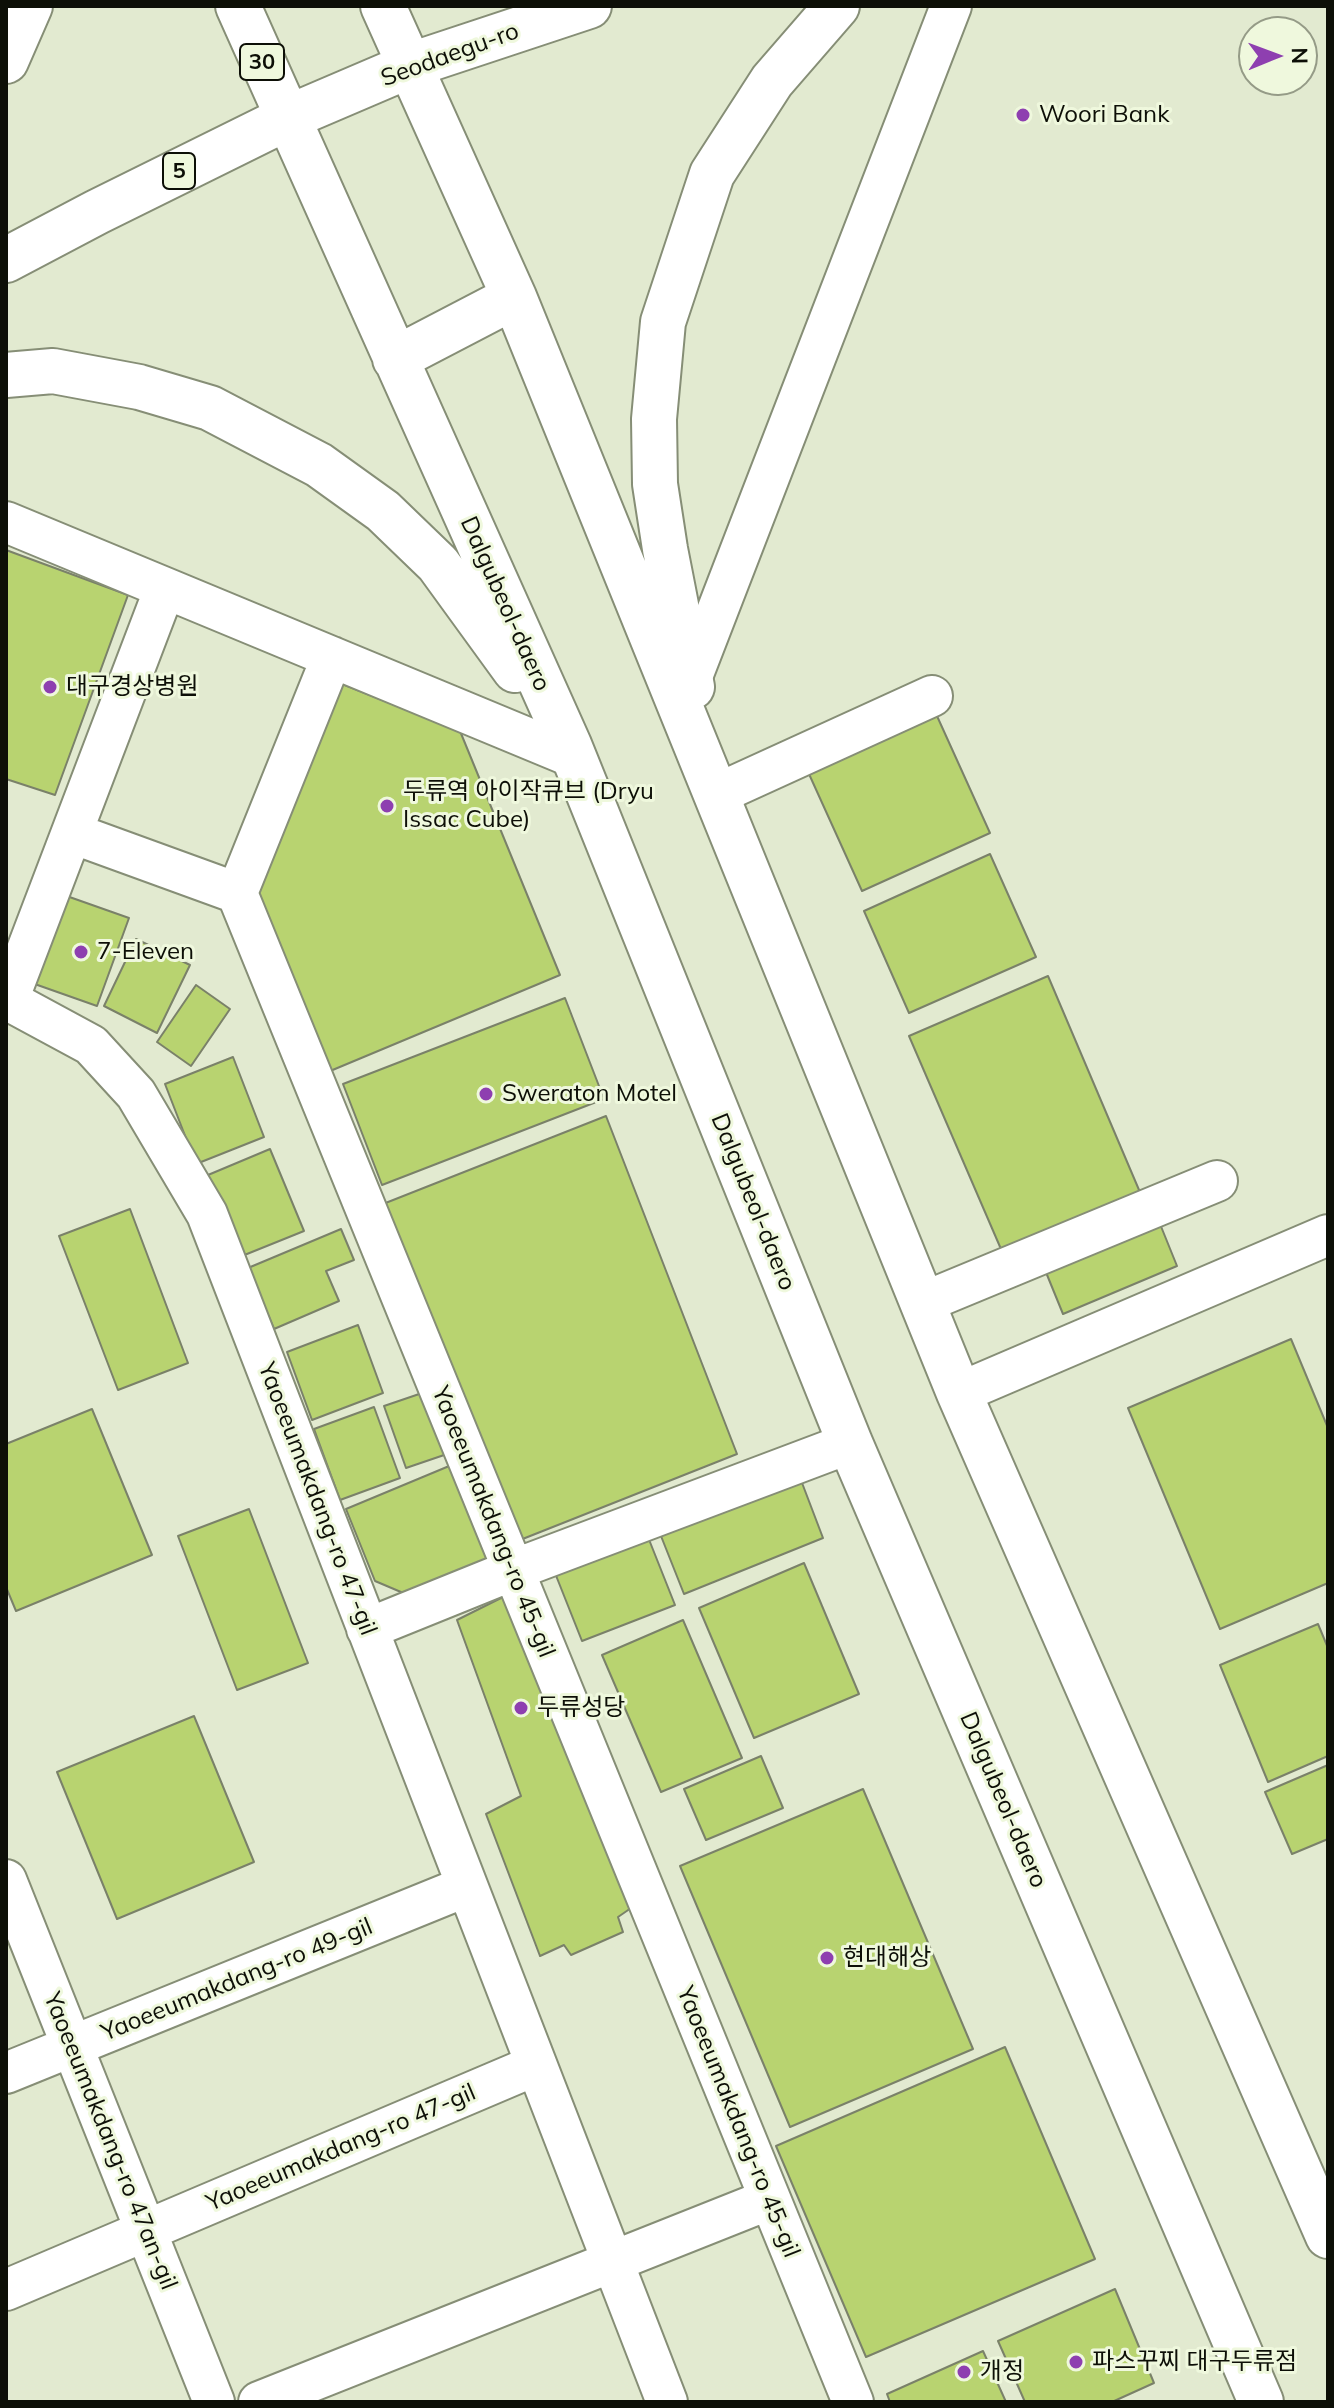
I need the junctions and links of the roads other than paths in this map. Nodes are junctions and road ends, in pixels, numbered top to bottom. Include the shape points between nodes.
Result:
1 (30, 6) edge
2 (238, 6) edge
3 (383, 6) edge
4 (589, 6) edge
5 (837, 6) edge
6 (951, 6) edge
7 (6, 61) edge
8 (411, 65) junction
9 (287, 118) junction
10 (6, 260) edge
11 (514, 297) junction
12 (395, 359) junction
13 (6, 375) edge
14 (6, 522) edge
15 (165, 588) junction
16 (332, 657) junction
17 (691, 679) junction
18 (932, 696) dead end
19 (571, 751) junction
20 (715, 795) junction
21 (72, 833) junction
22 (237, 893) junction
23 (7, 999) edge
24 (1217, 1181) dead end
25 (1328, 1235) edge
26 (922, 1303) junction
27 (959, 1393) junction
28 (850, 1443) junction
29 (513, 1570) junction
30 (367, 1629) junction
31 (6, 1880) edge
32 (467, 1886) junction
33 (73, 2047) junction
34 (536, 2065) junction
35 (6, 2073) edge
36 (770, 2199) junction
37 (146, 2231) junction
38 (1328, 2236) edge
39 (613, 2262) junction
40 (6, 2290) edge
41 (214, 2402) edge
42 (259, 2402) edge
43 (667, 2402) edge
44 (853, 2402) edge
45 (1261, 2402) edge

1 - 7 main road
2 - 9 main road, Dalgubeol-daero / 30
3 - 8 main road
4 - 8 main road, Seodaegu-ro / 5
5 - 17 main road via 772,81 712,174 663,322 654,419 655,484
6 - 17 street
8 - 9 main road, Seodaegu-ro / 5
8 - 11 main road
9 - 10 main road, 5
9 - 12 main road, Dalgubeol-daero
11 - 12 main road
11 - 20 main road
12 - 19 main road, Dalgubeol-daero
13 - 19 main road via 53,371 139,387 210,408 319,465 383,511 438,564
14 - 15 street
15 - 16 street
15 - 21 street
16 - 19 street
16 - 22 street
17 - 20 main road
18 - 20 street
19 - 28 main road, Dalgubeol-daero
20 - 26 main road
21 - 22 street
21 - 23 street
22 - 29 street, Yaoeeumakdang-ro 45-gil
23 - 30 street, Yaoeeumakdang-ro 47-gil via 91,1045 136,1094 207,1214
24 - 26 street
25 - 27 street
26 - 27 main road
27 - 38 main road
28 - 29 street
28 - 45 main road, Dalgubeol-daero
29 - 30 street
29 - 36 street, Yaoeeumakdang-ro 45-gil
30 - 32 street, Yaoeeumakdang-ro 47-gil
31 - 33 street, Yaoeeumakdang-ro 47an-gil
32 - 33 street, Yaoeeumakdang-ro 49-gil
32 - 34 street, Yaoeeumakdang-ro 47-gil
33 - 35 street, Yaoeeumakdang-ro 49-gil
33 - 37 street, Yaoeeumakdang-ro 47an-gil
34 - 37 street, Yaoeeumakdang-ro 47-gil
34 - 39 street, Yaoeeumakdang-ro 47-gil
36 - 39 street
36 - 44 street, Yaoeeumakdang-ro 45-gil
37 - 40 street, Yaoeeumakdang-ro 47-gil
37 - 41 street, Yaoeeumakdang-ro 47an-gil
39 - 42 street
39 - 43 street, Yaoeeumakdang-ro 47-gil

